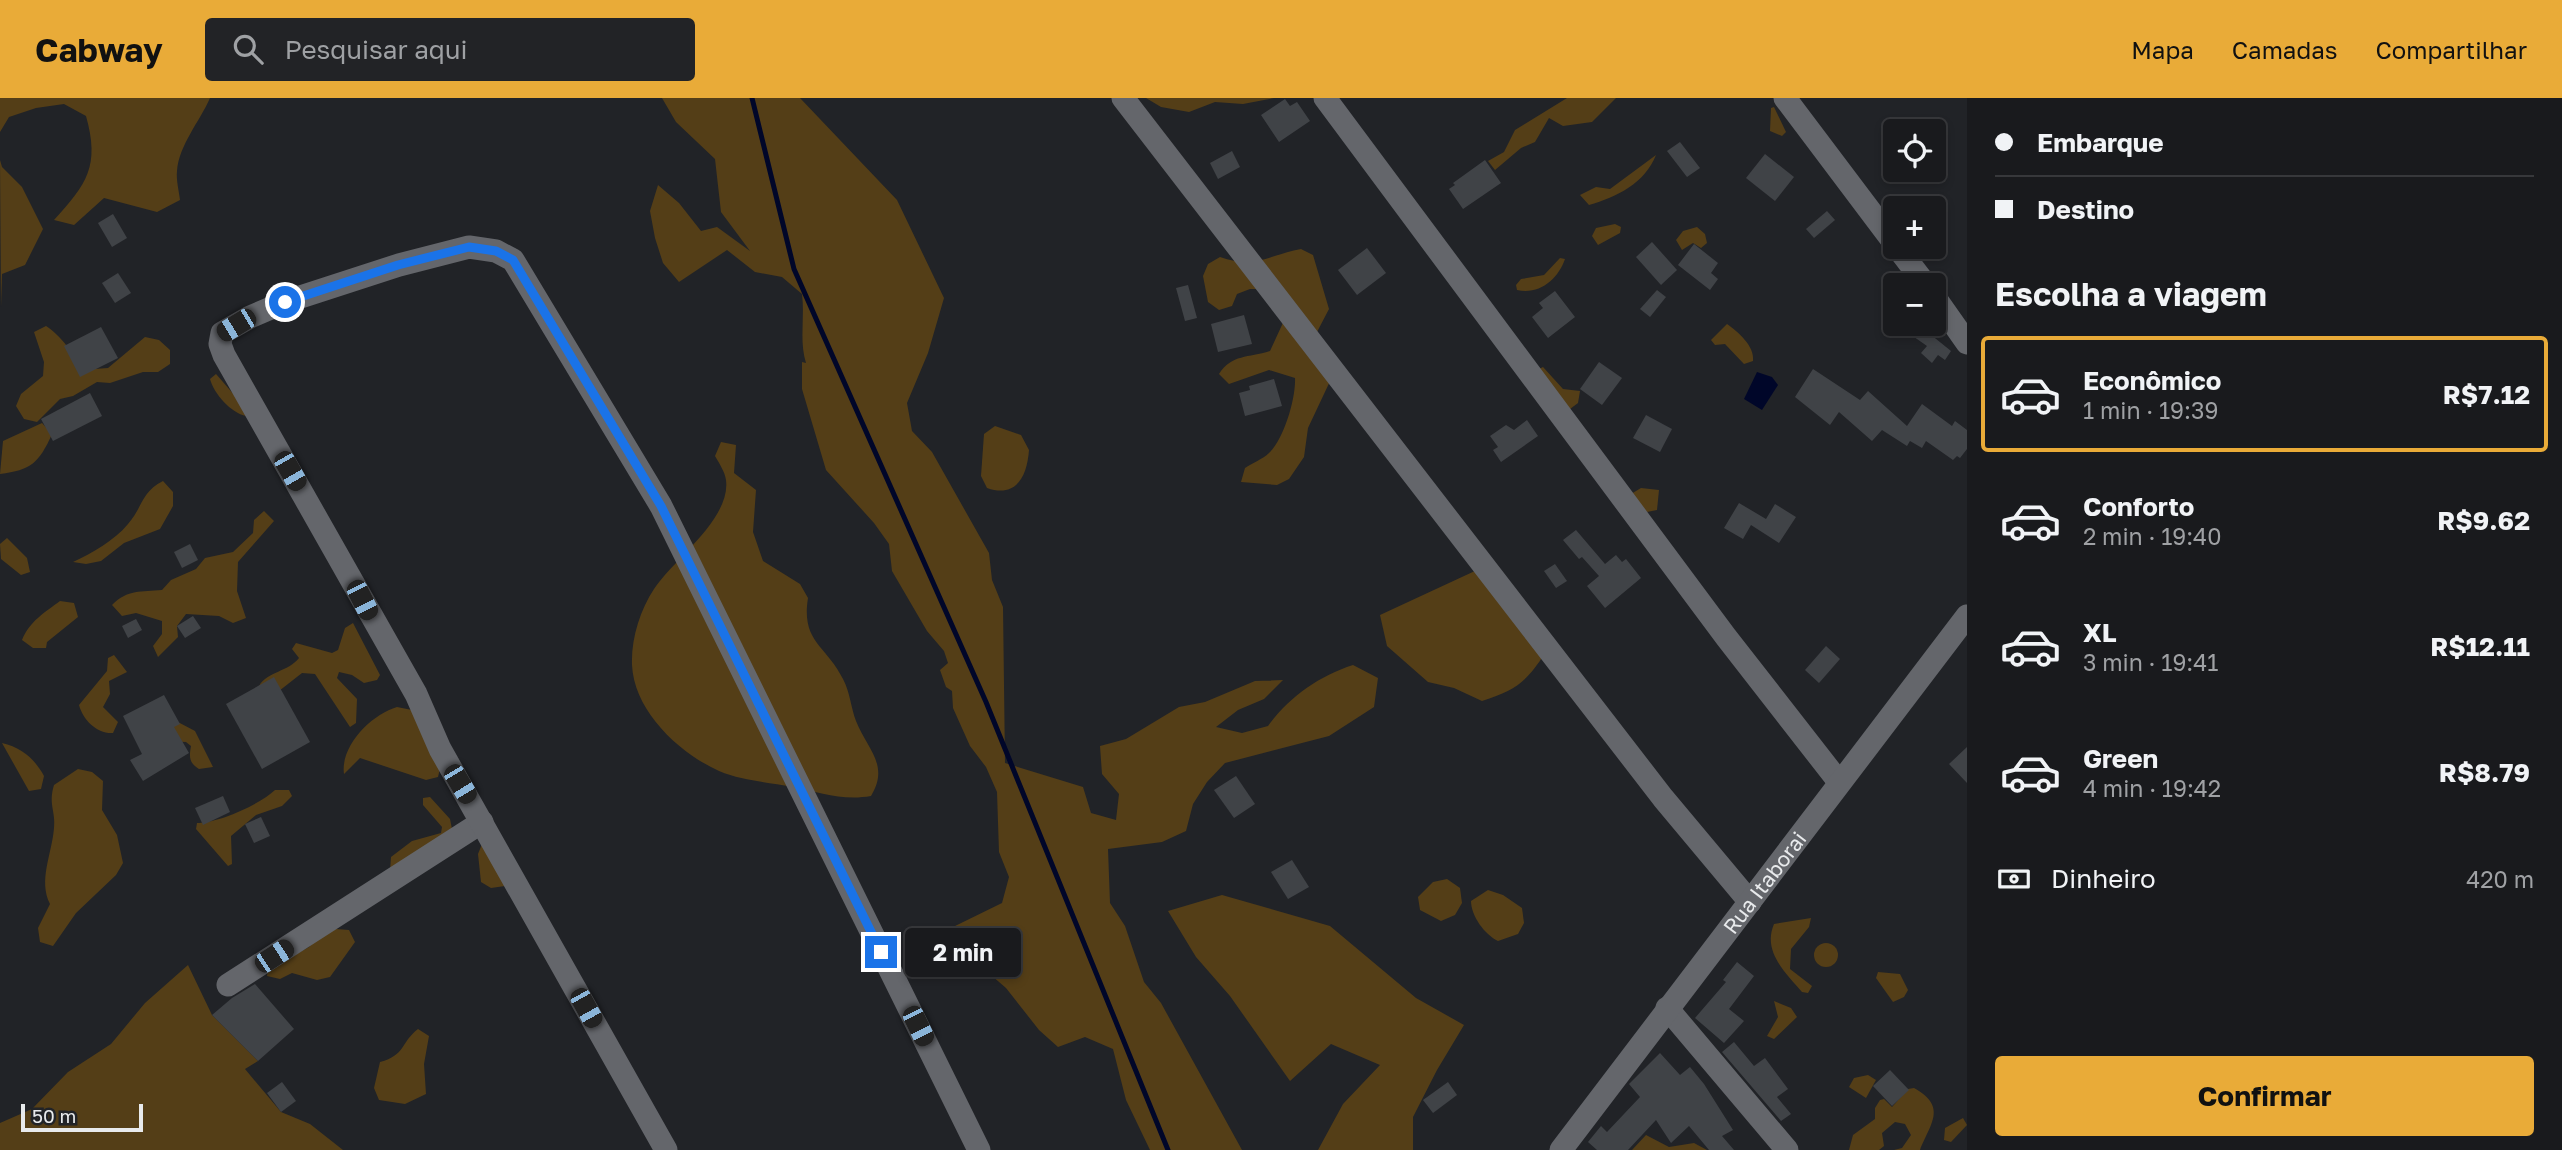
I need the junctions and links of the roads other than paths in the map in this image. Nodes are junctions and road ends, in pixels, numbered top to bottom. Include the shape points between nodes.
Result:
1 (1123, 98) edge
2 (1325, 98) edge
3 (1785, 98) edge
4 (1883, 228) edge
5 (1946, 313) edge
6 (1967, 343) edge
7 (1967, 616) edge
8 (1839, 782) junction
9 (482, 822) junction
10 (1750, 902) junction
11 (228, 985) dead end
12 (1667, 1008) junction
13 (666, 1150) edge
14 (979, 1150) edge
15 (1561, 1150) edge
16 (1787, 1150) edge

1 - 10 street via 1663,798
2 - 8 street via 1718,627
3 - 4 street
5 - 6 street
7 - 8 street, Rua Itaborai
8 - 10 street, Rua Itaborai
9 - 11 street
9 - 13 street
9 - 14 street via 440,749 416,694 220,344 222,333 285,302 469,247 496,251 513,260 661,506
10 - 12 street, Rua Itaborai
12 - 15 street, Rua Itaborai
12 - 16 street

